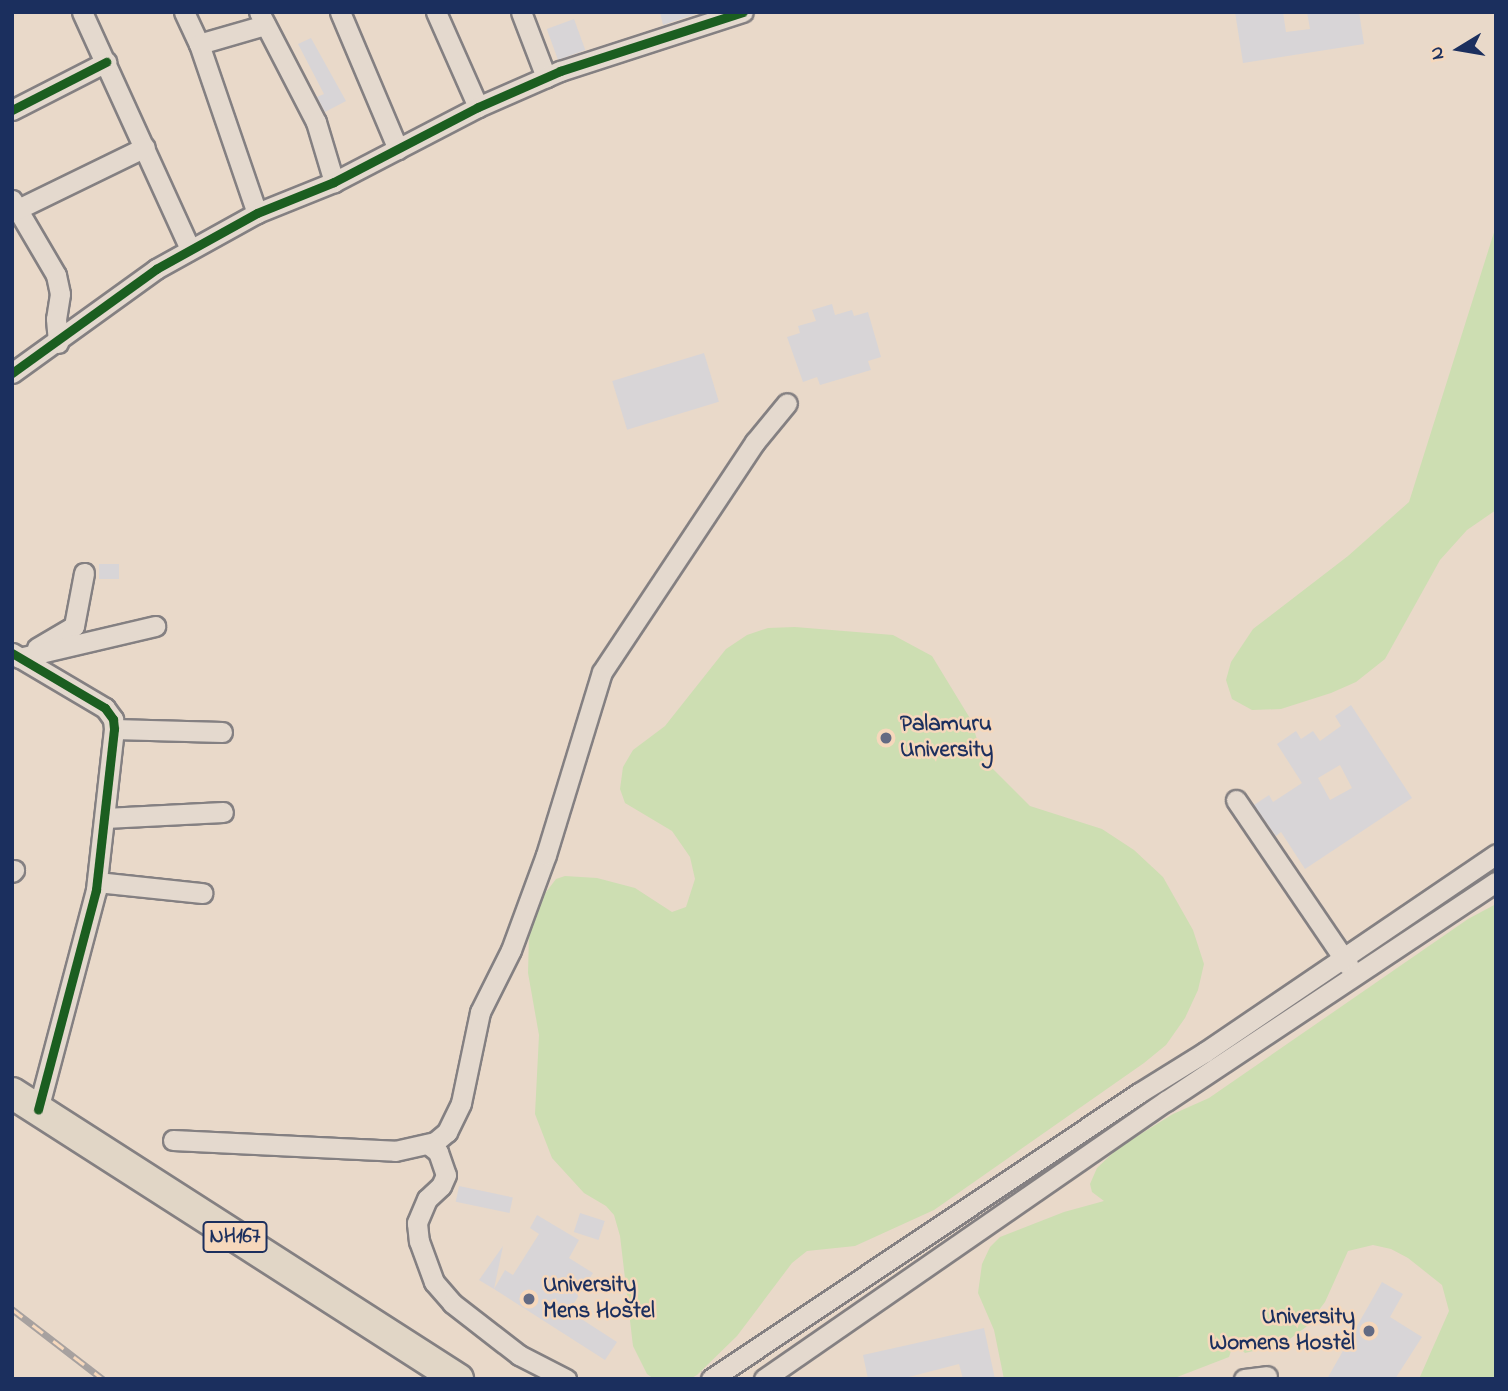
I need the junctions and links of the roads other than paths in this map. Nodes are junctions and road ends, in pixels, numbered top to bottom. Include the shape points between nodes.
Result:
1 (82, 12) edge
2 (184, 12) edge
3 (340, 12) edge
4 (436, 12) edge
5 (521, 12) edge
6 (743, 12) edge
7 (262, 19) edge
8 (698, 19) edge
9 (199, 44) junction
10 (106, 62) junction
11 (546, 77) junction
12 (478, 107) junction
13 (12, 110) edge
14 (145, 147) junction
15 (398, 149) junction
16 (334, 183) junction
17 (257, 213) junction
18 (16, 215) edge
19 (190, 249) junction
20 (58, 342) junction
21 (12, 373) edge
22 (787, 403) dead end
23 (84, 573) dead end
24 (155, 626) dead end
25 (16, 656) edge
26 (114, 729) junction
27 (222, 732) dead end
28 (1236, 800) dead end
29 (223, 812) dead end
30 (105, 818) junction
31 (1496, 854) edge
32 (1470, 873) junction
33 (97, 881) junction
34 (1489, 886) edge
35 (202, 893) dead end
36 (1342, 958) junction
37 (1356, 976) junction
38 (12, 1093) edge
39 (25, 1113) edge
40 (173, 1139) dead end
41 (428, 1144) junction
42 (825, 1303) junction
43 (840, 1327) junction
44 (1266, 1376) dead end
45 (424, 1379) edge
46 (458, 1379) edge
47 (566, 1379) edge
48 (711, 1379) edge
49 (764, 1379) edge
50 (1244, 1379) edge

1 - 10 street
2 - 9 street
3 - 15 street
4 - 12 street
5 - 11 street
6 - 8 street
7 - 9 street
7 - 16 street via 316,122
8 - 11 street
9 - 17 street
10 - 13 street
10 - 14 street
11 - 12 street
12 - 15 street
14 - 18 street
14 - 19 street
15 - 16 street
16 - 17 street
17 - 19 street
18 - 20 street via 56,275
19 - 20 street
20 - 21 street
22 - 41 street via 747,453 602,672 524,915 480,1012 461,1103 447,1132
23 - 25 street via 74,626
24 - 25 street
25 - 26 street via 84,692 105,708
26 - 27 street
26 - 30 street
28 - 36 street
29 - 30 street
30 - 33 street
31 - 32 street
32 - 34 street
32 - 36 street
33 - 35 street
33 - 39 street
34 - 37 street
36 - 37 street
36 - 42 street
37 - 43 street via 1166,1101
38 - 39 highway, NH167
39 - 45 highway, NH167
39 - 46 highway, NH167
40 - 41 street via 395,1151
41 - 47 street via 438,1152 446,1175 427,1199 417,1223 434,1282 452,1303 519,1355
42 - 43 street
42 - 48 street
43 - 49 street
44 - 50 street

